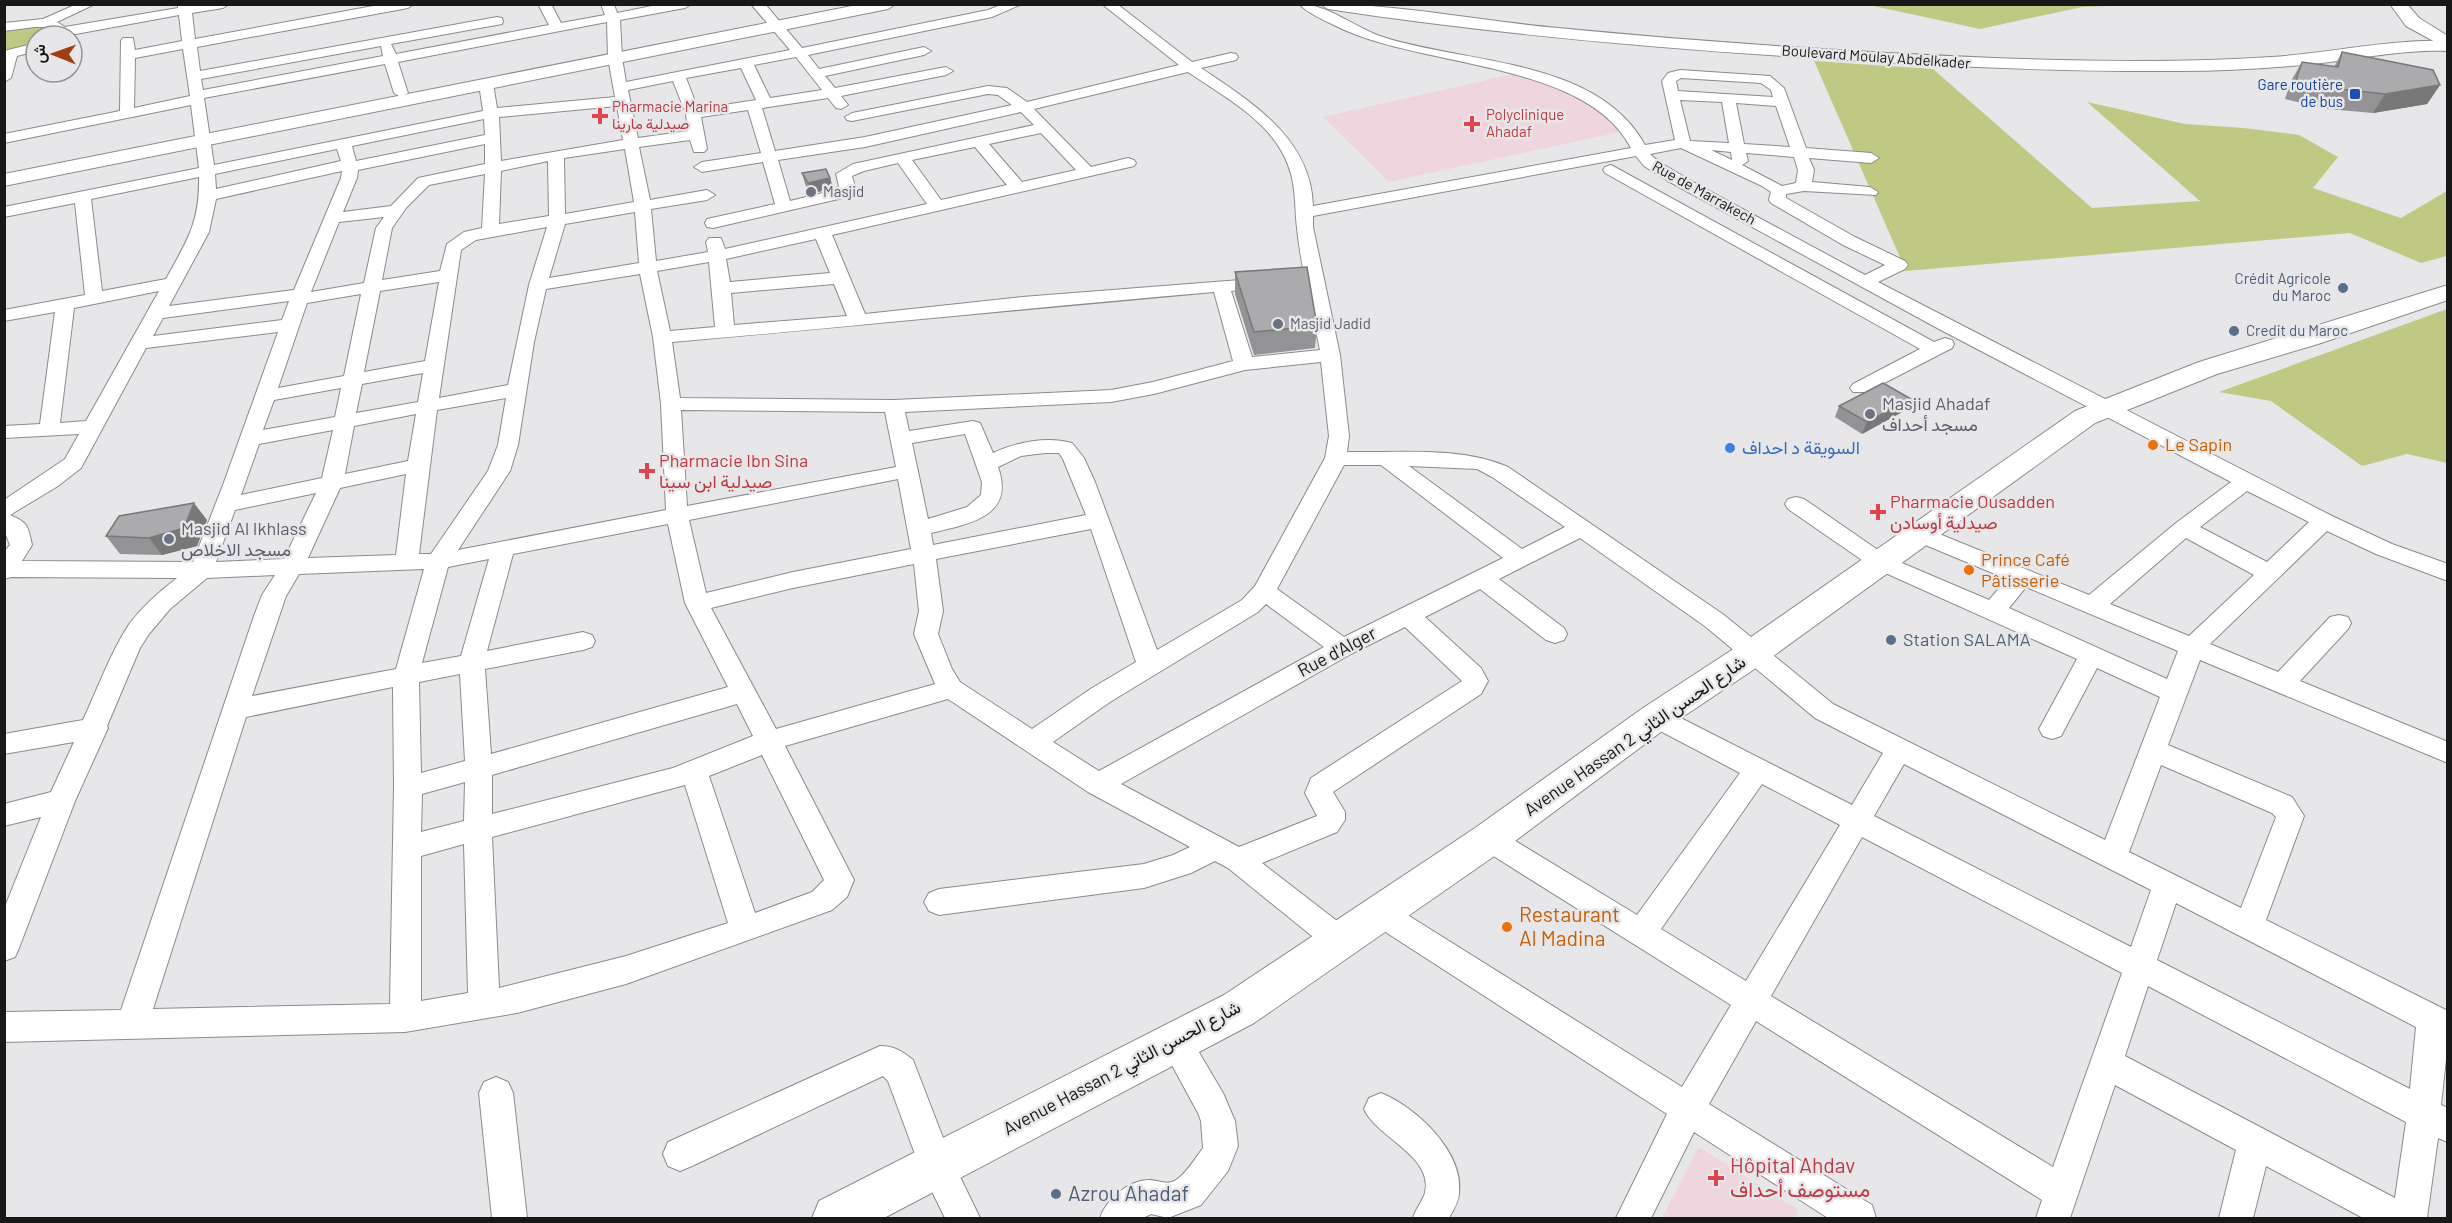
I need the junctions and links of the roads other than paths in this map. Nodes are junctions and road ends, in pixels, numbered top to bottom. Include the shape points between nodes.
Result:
1 (223, 4) edge
2 (408, 4) edge
3 (544, 4) edge
4 (685, 4) edge
5 (757, 4) edge
6 (844, 4) edge
7 (888, 4) edge
8 (1016, 4) edge
9 (1108, 4) edge
10 (1305, 4) edge
11 (1328, 4) edge
12 (2398, 4) edge
13 (94, 5) edge
14 (489, 6) edge
15 (372, 8) edge
16 (610, 11) edge
17 (129, 21) junction
18 (497, 21) junction
19 (44, 23) junction
20 (775, 23) junction
21 (48, 24) edge
22 (4, 27) edge
23 (84, 29) edge
24 (557, 29) junction
25 (904, 32) junction
26 (2435, 37) edge
27 (190, 38) edge
28 (507, 39) junction
29 (386, 40) junction
30 (2448, 45) edge
31 (24, 50) edge
32 (924, 51) junction
33 (800, 53) junction
34 (8, 54) edge
35 (615, 54) junction
36 (128, 55) junction
37 (1232, 57) dead end
38 (390, 61) junction
39 (746, 63) junction
40 (1191, 68) junction
41 (946, 71) junction
42 (818, 73) junction
43 (678, 77) junction
44 (4, 78) edge
45 (486, 84) junction
46 (401, 93) junction
47 (832, 93) junction
48 (621, 94) junction
49 (972, 94) junction
50 (1673, 95) junction
51 (197, 97) junction
52 (1728, 98) junction
53 (1783, 102) junction
54 (759, 104) junction
55 (1024, 107) junction
56 (493, 113) junction
57 (127, 114) junction
58 (693, 114) junction
59 (852, 117) junction
60 (1043, 128) junction
61 (697, 134) junction
62 (202, 136) junction
63 (493, 138) junction
64 (4, 139) edge
65 (865, 142) junction
66 (343, 143) junction
67 (630, 143) junction
68 (980, 143) junction
69 (1683, 143) junction
70 (845, 145) junction
71 (1738, 148) junction
72 (1799, 153) junction
73 (556, 155) junction
74 (769, 156) junction
75 (1645, 158) junction
76 (1871, 158) dead end
77 (903, 159) junction
78 (1128, 163) dead end
79 (350, 165) junction
80 (494, 166) junction
81 (702, 167) junction
82 (859, 167) junction
83 (4, 170) edge
84 (1611, 170) junction
85 (1741, 170) junction
86 (207, 171) junction
87 (1087, 172) junction
88 (4, 180) edge
89 (1804, 186) junction
90 (1018, 188) junction
91 (1870, 192) dead end
92 (82, 195) junction
93 (707, 195) junction
94 (208, 196) junction
95 (1778, 196) junction
96 (642, 207) junction
97 (784, 207) junction
98 (938, 207) junction
99 (1730, 208) junction
100 (396, 210) junction
101 (4, 212) edge
102 (333, 218) junction
103 (1306, 220) junction
104 (557, 221) junction
105 (713, 223) junction
106 (490, 231) junction
107 (823, 234) junction
108 (717, 256) junction
109 (648, 269) junction
110 (449, 275) junction
111 (840, 278) junction
112 (1315, 278) junction
113 (1864, 282) junction
114 (173, 283) junction
115 (538, 285) junction
116 (373, 287) junction
117 (1221, 287) junction
118 (722, 288) junction
119 (2448, 292) edge
120 (300, 297) junction
121 (94, 298) junction
122 (65, 304) junction
123 (156, 313) junction
124 (4, 316) edge
125 (858, 320) junction
126 (289, 325) junction
127 (725, 332) junction
128 (1964, 336) junction
129 (662, 337) junction
130 (138, 343) junction
131 (1933, 349) junction
132 (1330, 355) junction
133 (1244, 364) junction
134 (435, 365) junction
135 (352, 380) junction
136 (1860, 388) dead end
137 (515, 390) junction
138 (265, 396) junction
139 (671, 404) junction
140 (428, 406) junction
141 (894, 406) junction
142 (2104, 407) junction
143 (346, 422) junction
144 (93, 427) junction
145 (50, 430) junction
146 (4, 432) edge
147 (250, 439) junction
148 (901, 439) junction
149 (1336, 458) junction
150 (1387, 460) junction
151 (418, 465) junction
152 (987, 465) junction
153 (907, 471) junction
154 (2246, 481) junction
155 (332, 483) junction
156 (1796, 504) dead end
157 (227, 505) junction
158 (4, 510) edge
159 (677, 516) junction
160 (1098, 520) junction
161 (4, 521) edge
162 (2324, 521) junction
163 (919, 528) junction
164 (2184, 528) junction
165 (1580, 529) junction
166 (1919, 534) junction
167 (503, 550) junction
168 (924, 555) junction
169 (1520, 559) junction
170 (438, 561) junction
171 (1880, 562) junction
172 (407, 563) junction
173 (292, 567) junction
174 (6, 570) edge
175 (201, 570) junction
176 (2270, 573) junction
177 (2448, 573) edge
178 (2022, 577) junction
179 (1482, 578) junction
180 (1264, 591) junction
181 (697, 603) junction
182 (2092, 606) junction
183 (1993, 611) junction
184 (1408, 615) junction
185 (2338, 623) dead end
186 (1555, 634) dead end
187 (583, 641) dead end
188 (2193, 647) junction
189 (1342, 648) junction
190 (1753, 653) junction
191 (2091, 655) junction
192 (472, 662) junction
193 (1150, 665) junction
194 (406, 675) junction
195 (2282, 684) junction
196 (951, 689) junction
197 (745, 692) junction
198 (2175, 693) junction
199 (236, 709) junction
200 (1656, 717) junction
201 (95, 728) junction
202 (2052, 729) dead end
203 (769, 741) junction
204 (1034, 741) junction
205 (4, 744) edge
206 (1899, 749) junction
207 (2153, 750) junction
208 (2448, 753) edge
209 (479, 767) junction
210 (1758, 769) junction
211 (694, 770) junction
212 (1098, 784) junction
213 (408, 787) junction
214 (61, 801) junction
215 (4, 815) edge
216 (1857, 821) junction
217 (478, 829) junction
218 (1489, 839) junction
219 (406, 848) junction
220 (1226, 854) junction
221 (2113, 857) junction
222 (2167, 885) junction
223 (939, 902) dead end
224 (1380, 913) junction
225 (2248, 926) junction
226 (746, 930) junction
227 (1641, 933) junction
228 (1339, 939) junction
229 (4, 948) edge
230 (2140, 967) junction
231 (1751, 1001) junction
232 (484, 1004) junction
233 (405, 1018) junction
234 (132, 1024) junction
235 (2440, 1024) edge
236 (4, 1028) edge
237 (1176, 1043) junction
238 (2108, 1064) junction
239 (496, 1093) dead end
240 (1688, 1108) junction
241 (1381, 1109) dead end
242 (2436, 1120) edge
243 (2255, 1141) junction
244 (680, 1154) dead end
245 (936, 1165) junction
246 (2057, 1205) edge
247 (510, 1218) edge
248 (836, 1218) edge
249 (963, 1218) edge
250 (1117, 1218) edge
251 (1430, 1218) edge
252 (1633, 1218) edge
253 (1859, 1218) edge
254 (2236, 1218) edge
255 (2398, 1218) edge
256 (2410, 1218) edge

1 - 27 street
2 - 15 street
3 - 24 street
4 - 16 street
5 - 20 street
6 - 20 street
7 - 20 street
8 - 25 street
9 - 40 street
10 - 75 street, Rue de Marrakech via 1360,34 1553,81 1600,105 1619,120
11 - 26 street, Boulevard Moulay Abdelkader via 1445,21 1638,40 1983,64 2218,64 2321,58
12 - 26 main road via 2417,25
13 - 19 street
14 - 18 street
15 - 27 street
15 - 29 street via 383,25
16 - 24 street
16 - 35 street
17 - 23 street
17 - 27 street
17 - 36 street
18 - 28 street
18 - 29 street
19 - 21 street
19 - 22 street
20 - 33 street
20 - 35 street
24 - 28 street
25 - 32 street
25 - 33 street
26 - 30 main road
27 - 29 street
27 - 36 street
27 - 51 street
28 - 38 street
29 - 38 street
31 - 34 street
32 - 41 street
32 - 42 street
33 - 39 street
33 - 42 street
34 - 44 street
35 - 45 street
35 - 46 street
35 - 48 street
36 - 57 street
37 - 40 street
38 - 46 street
38 - 51 street
39 - 43 street
39 - 54 street
40 - 55 street
40 - 103 street via 1250,108 1281,136 1300,173
41 - 47 street
41 - 49 street
42 - 47 street
43 - 48 street
43 - 58 street
45 - 56 street
45 - 62 street
46 - 62 street
47 - 54 street
47 - 59 street
48 - 56 street
48 - 67 street
49 - 55 street via 1002,91
49 - 59 street
50 - 52 street
50 - 53 street via 1673,76 1693,73 1765,79 1777,88
50 - 69 street
51 - 57 street
51 - 62 street
52 - 53 street
52 - 71 street
53 - 72 street
54 - 58 street
54 - 74 street
55 - 60 street
55 - 65 street
56 - 63 street
56 - 66 street
57 - 64 street
58 - 61 street
59 - 65 street
60 - 68 street
60 - 87 street
61 - 67 street
61 - 81 street
62 - 83 street
62 - 86 street
62 - 88 street
63 - 79 street
63 - 80 street
65 - 70 street
66 - 79 street
66 - 86 street
67 - 73 street
67 - 96 street
68 - 77 street
68 - 90 street
69 - 71 street
69 - 75 street
69 - 85 street
70 - 74 street
70 - 82 street
71 - 72 street
71 - 85 street
72 - 76 street
72 - 89 street via 1806,170
73 - 80 street
73 - 104 street
74 - 81 street
74 - 97 street
75 - 84 street
75 - 99 street, Rue de Marrakech
75 - 103 street
77 - 82 street
77 - 98 street
78 - 87 street
79 - 94 street
79 - 102 street via 349,178
80 - 100 street via 424,181
80 - 106 street
81 - 93 street
82 - 97 street via 844,174 847,187 841,194
84 - 103 street via 1460,200
84 - 131 street
85 - 95 street
86 - 92 street
86 - 94 street
87 - 90 street
89 - 91 street
89 - 95 street
90 - 98 street
92 - 101 street
92 - 121 street
93 - 96 street
93 - 105 street
94 - 114 street via 201,232
95 - 99 street
95 - 113 street via 1849,241 1899,265
96 - 104 street
96 - 109 street
97 - 105 street
98 - 107 street
99 - 113 street, Rue de Marrakech
100 - 102 street
100 - 116 street via 384,228
102 - 120 street
103 - 112 street
104 - 106 street
104 - 115 street
105 - 108 street
106 - 110 street via 470,236 453,248
107 - 108 street
107 - 111 street
108 - 109 street
108 - 118 street
109 - 115 street
109 - 129 street
110 - 116 street
110 - 134 street
111 - 118 street
111 - 125 street
112 - 117 street
112 - 132 street
113 - 128 street, Rue de Marrakech
114 - 121 street
114 - 123 street
115 - 137 street
116 - 120 street
116 - 135 street
117 - 125 street via 1022,302
117 - 133 street
118 - 127 street
119 - 142 main road, Avenue Hassan 2 شارع الحسن الثاني via 2208,368
120 - 123 street
120 - 126 street
121 - 122 street
122 - 124 street
122 - 145 street
123 - 130 street
125 - 127 street
126 - 130 street
126 - 138 street
127 - 129 street
128 - 131 street
128 - 142 street, Rue de Marrakech
129 - 139 street
130 - 144 street
131 - 136 street
132 - 133 street
132 - 149 street via 1339,436
133 - 141 street via 1111,396
134 - 135 street
134 - 140 street
135 - 138 street
135 - 143 street
137 - 140 street
137 - 170 street via 508,445 499,471
138 - 147 street
139 - 141 street
139 - 159 street
140 - 143 street
140 - 151 street
141 - 148 street
142 - 154 street, Rue de Marrakech
142 - 166 main road, Avenue Hassan 2 شارع الحسن الثاني
143 - 147 street
143 - 155 street
144 - 145 street
144 - 158 street via 73,463
145 - 146 street
147 - 157 street
148 - 152 street via 973,427
148 - 153 street
149 - 150 street
149 - 180 street
150 - 165 street via 1484,464
150 - 169 street
151 - 155 street
151 - 172 street
152 - 160 street via 1008,453 1065,447 1074,456
152 - 163 street via 993,492 981,510
153 - 159 street
153 - 163 street
154 - 162 street, Rue de Marrakech
154 - 164 street
155 - 157 street
155 - 173 street
156 - 171 street
157 - 175 street
159 - 167 street
159 - 181 street
160 - 168 street
160 - 193 street
161 - 174 street via 17,527 21,545
162 - 176 street
162 - 177 street, Rue de Marrakech
163 - 168 street
164 - 176 street
164 - 182 street
165 - 169 street, Rue d'Alger
165 - 190 street via 1715,621
166 - 171 main road, Avenue Hassan 2 شارع الحسن الثاني
166 - 178 street
167 - 170 street
167 - 192 street
168 - 181 street
168 - 196 street via 931,611 926,634
169 - 179 street, Rue d'Alger
170 - 172 street
170 - 194 street
171 - 183 street
171 - 190 main road, Avenue Hassan 2 شارع الحسن الثاني
172 - 173 street
173 - 175 street
173 - 199 street via 274,594
174 - 175 street
175 - 201 street via 162,603 141,628 112,681
176 - 188 street
178 - 182 street
178 - 183 street
179 - 184 street, Rue d'Alger
179 - 186 street
180 - 189 street
180 - 193 street via 1250,606
181 - 197 street
182 - 188 street
183 - 191 street
184 - 189 street, Rue d'Alger
184 - 220 street via 1472,674 1472,687 1321,786 1319,792 1331,812 1327,824
185 - 195 street
187 - 192 street
188 - 195 street
188 - 198 street
189 - 212 street, Rue d'Alger
190 - 200 main road, Avenue Hassan 2 شارع الحسن الثاني
190 - 206 street via 1824,711
191 - 198 street
191 - 202 street
192 - 194 street
192 - 209 street
193 - 204 street
194 - 199 street
194 - 213 street
195 - 208 street
196 - 203 street
196 - 204 street
197 - 203 street
197 - 209 street
198 - 207 street
199 - 234 street
200 - 210 street
200 - 218 main road, Avenue Hassan 2 شارع الحسن الثاني
201 - 205 street
201 - 214 street
203 - 211 street
203 - 226 street via 838,880 831,896 822,901
204 - 212 street
206 - 216 street
206 - 221 street
207 - 221 street
207 - 225 street via 2288,810 2290,816
209 - 213 street
209 - 217 street
210 - 216 street
210 - 227 street
211 - 217 street
211 - 226 street
212 - 220 street
213 - 219 street
214 - 215 street
214 - 229 street
216 - 230 street
216 - 231 street
217 - 219 street
217 - 232 street
218 - 224 main road, Avenue Hassan 2 شارع الحسن الثاني
218 - 227 street
219 - 233 street
220 - 223 street via 1144,876
220 - 228 street
221 - 222 street
222 - 225 street
222 - 230 street
224 - 228 main road, Avenue Hassan 2 شارع الحسن الثاني
224 - 240 street
225 - 235 street
226 - 232 street via 626,970
227 - 231 street
228 - 237 main road, Avenue Hassan 2 شارع الحسن الثاني via 1239,1009
230 - 238 street
230 - 242 street
231 - 240 street
231 - 246 street
232 - 233 street
233 - 234 street
234 - 236 street
235 - 242 street
237 - 245 main road, Avenue Hassan 2 شارع الحسن الثاني
237 - 250 street via 1218,1120 1221,1146 1216,1159 1189,1193 1168,1201 1140,1198
238 - 243 street
238 - 246 street
239 - 247 street
240 - 252 street
240 - 253 street
241 - 251 street via 1434,1155 1442,1174 1442,1194
242 - 256 street
243 - 254 street
243 - 255 street
244 - 245 street via 880,1061 901,1071
245 - 248 main road, Avenue Hassan 2 شارع الحسن الثاني
245 - 249 street

